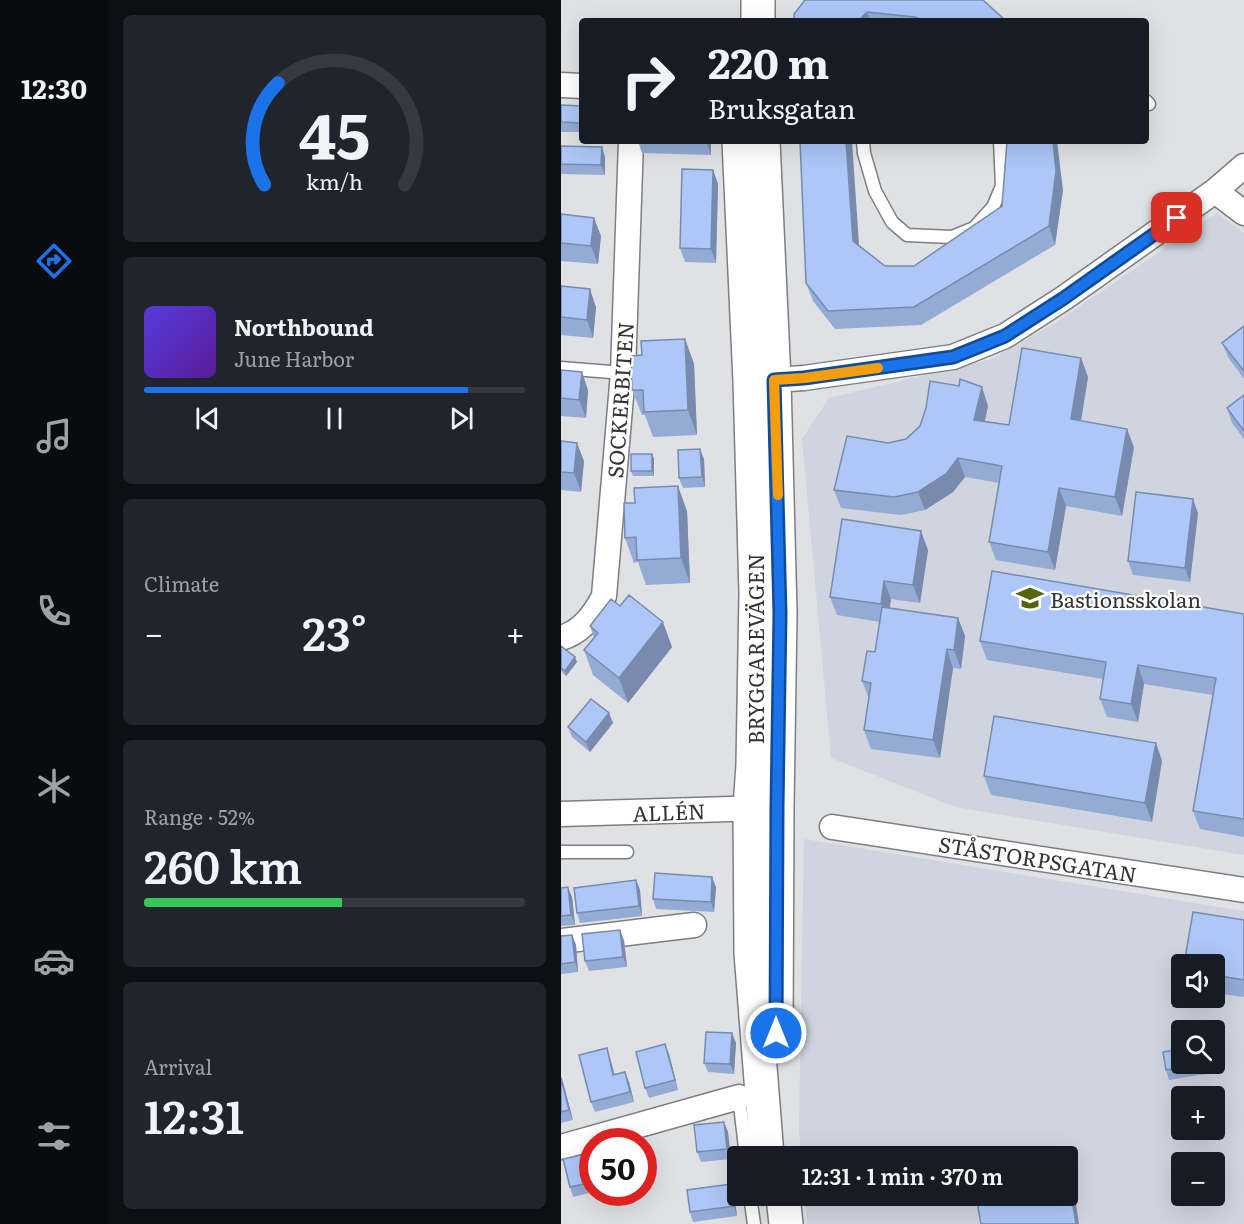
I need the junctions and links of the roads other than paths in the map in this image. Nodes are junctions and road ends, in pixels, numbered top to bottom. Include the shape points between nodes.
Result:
1 (737, 0) edge
2 (758, 0) edge
3 (737, 18) edge
4 (758, 18) edge
5 (561, 85) edge
6 (579, 86) edge
7 (631, 144) edge
8 (739, 144) edge
9 (763, 144) edge
10 (863, 144) edge
11 (999, 144) edge
12 (1244, 166) edge
13 (1215, 191) junction
14 (1244, 213) edge
15 (561, 368) edge
16 (623, 373) junction
17 (762, 381) junction
18 (561, 638) edge
19 (763, 808) junction
20 (561, 814) edge
21 (832, 827) dead end
22 (561, 852) edge
23 (627, 852) dead end
24 (1244, 890) edge
25 (694, 926) dead end
26 (561, 940) edge
27 (739, 1097) joint
28 (745, 1146) edge
29 (766, 1146) edge
30 (780, 1146) edge
31 (561, 1147) edge
32 (751, 1206) edge
33 (771, 1206) edge
34 (784, 1206) edge
35 (754, 1224) edge
36 (773, 1224) edge
37 (786, 1224) edge

1 - 3 main road
2 - 4 main road
5 - 6 street
7 - 16 street, SOCKERBITEN
8 - 17 main road, BRYGGAREVÄGEN
9 - 17 main road, BRYGGAREVÄGEN
10 - 11 lane via 875,191 892,222 907,234 952,237 974,228 993,207 1002,186
12 - 13 street
13 - 14 street
13 - 17 street via 1005,336 953,357
15 - 16 lane
16 - 18 street, SOCKERBITEN via 604,596 580,629
17 - 19 main road, BRYGGAREVÄGEN via 753,765
19 - 20 street, ALLÉN
19 - 29 main road, BRYGGAREVÄGEN via 751,953
19 - 30 main road, BRYGGAREVÄGEN
21 - 24 street, STÅSTORPSGATAN
22 - 23 lane
25 - 26 street
27 - 28 lane
27 - 31 street
32 - 35 lane
33 - 36 main road
34 - 37 main road

